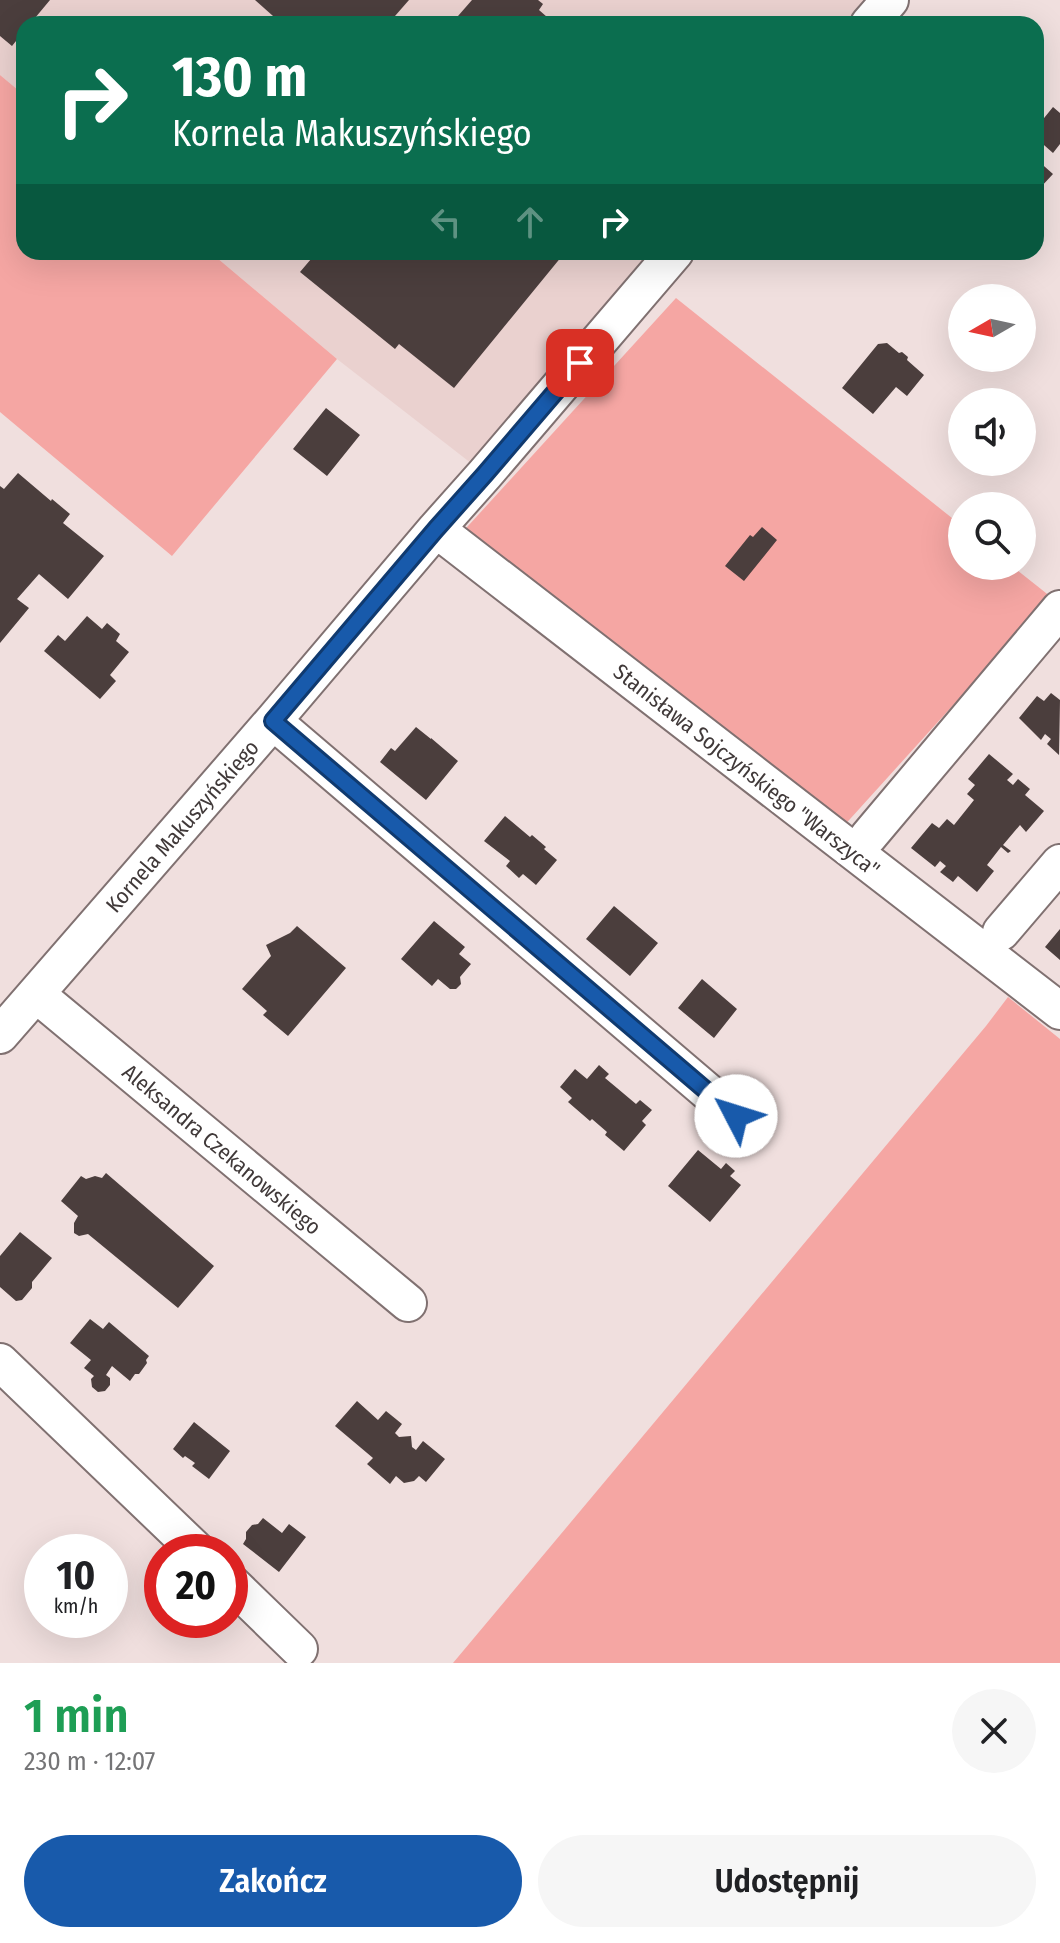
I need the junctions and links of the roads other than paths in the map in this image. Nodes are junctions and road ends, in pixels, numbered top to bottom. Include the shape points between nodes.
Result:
1 (890, 0) edge
2 (876, 16) edge
3 (668, 260) edge
4 (436, 529) junction
5 (1060, 609) edge
6 (273, 721) junction
7 (868, 837) dead end
8 (1060, 863) edge
9 (1001, 932) dead end
10 (36, 994) junction
11 (1060, 1011) edge
12 (0, 1035) edge
13 (736, 1116) dead end
14 (408, 1303) dead end
15 (0, 1362) edge
16 (179, 1534) edge
17 (248, 1599) edge
18 (299, 1649) dead end

1 - 2 street
3 - 4 street, Kornela Makuszyńskiego
4 - 6 street, Kornela Makuszyńskiego
4 - 11 street, Stanisława Sojczyńskiego "Warszyca"
5 - 7 street
6 - 10 street, Kornela Makuszyńskiego
6 - 13 street
8 - 9 street
10 - 12 street, Kornela Makuszyńskiego
10 - 14 street, Aleksandra Czekanowskiego
15 - 16 street
17 - 18 street

